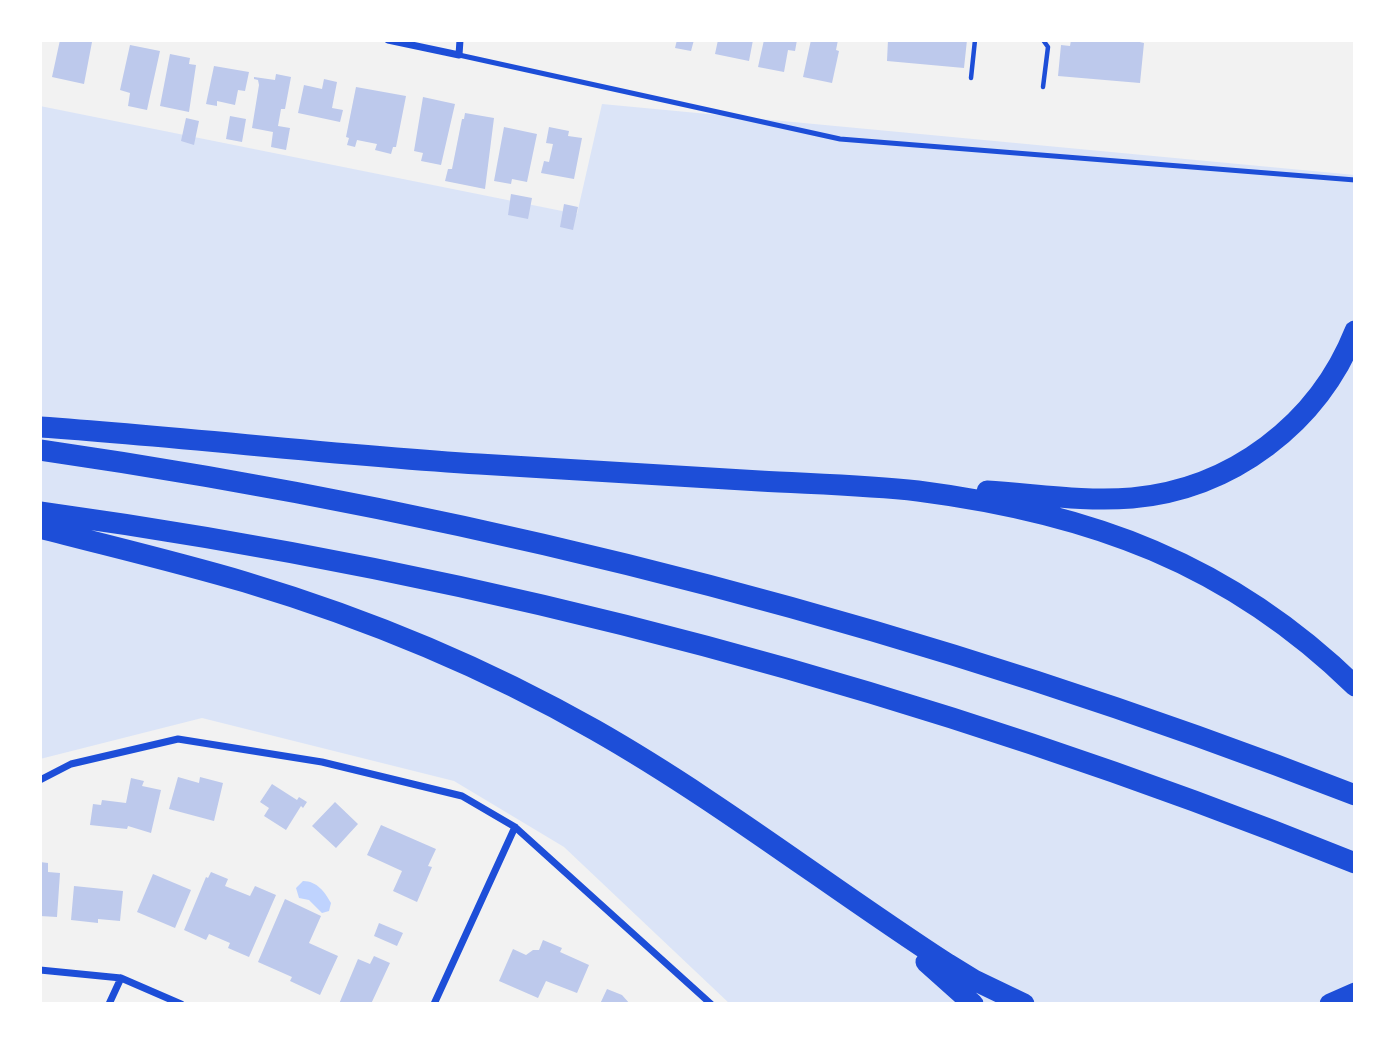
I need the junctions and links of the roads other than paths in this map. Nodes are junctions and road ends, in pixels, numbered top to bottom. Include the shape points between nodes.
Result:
1 (388, 40) edge
2 (460, 40) edge
3 (459, 55) junction
4 (1355, 180) edge
5 (1355, 331) edge
6 (40, 427) edge
7 (40, 450) edge
8 (878, 488) junction
9 (40, 512) edge
10 (40, 528) edge
11 (1355, 686) edge
12 (40, 780) edge
13 (1355, 795) edge
14 (515, 827) junction
15 (1355, 863) edge
16 (812, 871) junction
17 (40, 970) edge
18 (121, 978) junction
19 (1355, 993) edge
20 (109, 1004) edge
21 (181, 1004) edge
22 (434, 1004) edge
23 (711, 1004) edge
24 (973, 1004) edge
25 (1024, 1004) edge
26 (1330, 1004) edge

1 - 3 street
2 - 3 street
3 - 4 lane via 840,139
5 - 8 highway via 1330,380 1287,430 1248,460 1179,490 1100,498
6 - 8 highway via 412,460
7 - 13 highway via 362,505 641,567 995,668
8 - 11 highway via 953,496 1045,514 1170,556 1251,601
9 - 15 highway via 349,564 664,636 976,726 1148,784
10 - 16 highway via 246,582 361,622 470,668 606,737
12 - 14 street via 71,764 178,739 322,762 462,796
14 - 22 street
14 - 23 street
16 - 24 highway
16 - 25 highway via 948,964
17 - 18 street
18 - 20 street
18 - 21 street
19 - 26 highway

